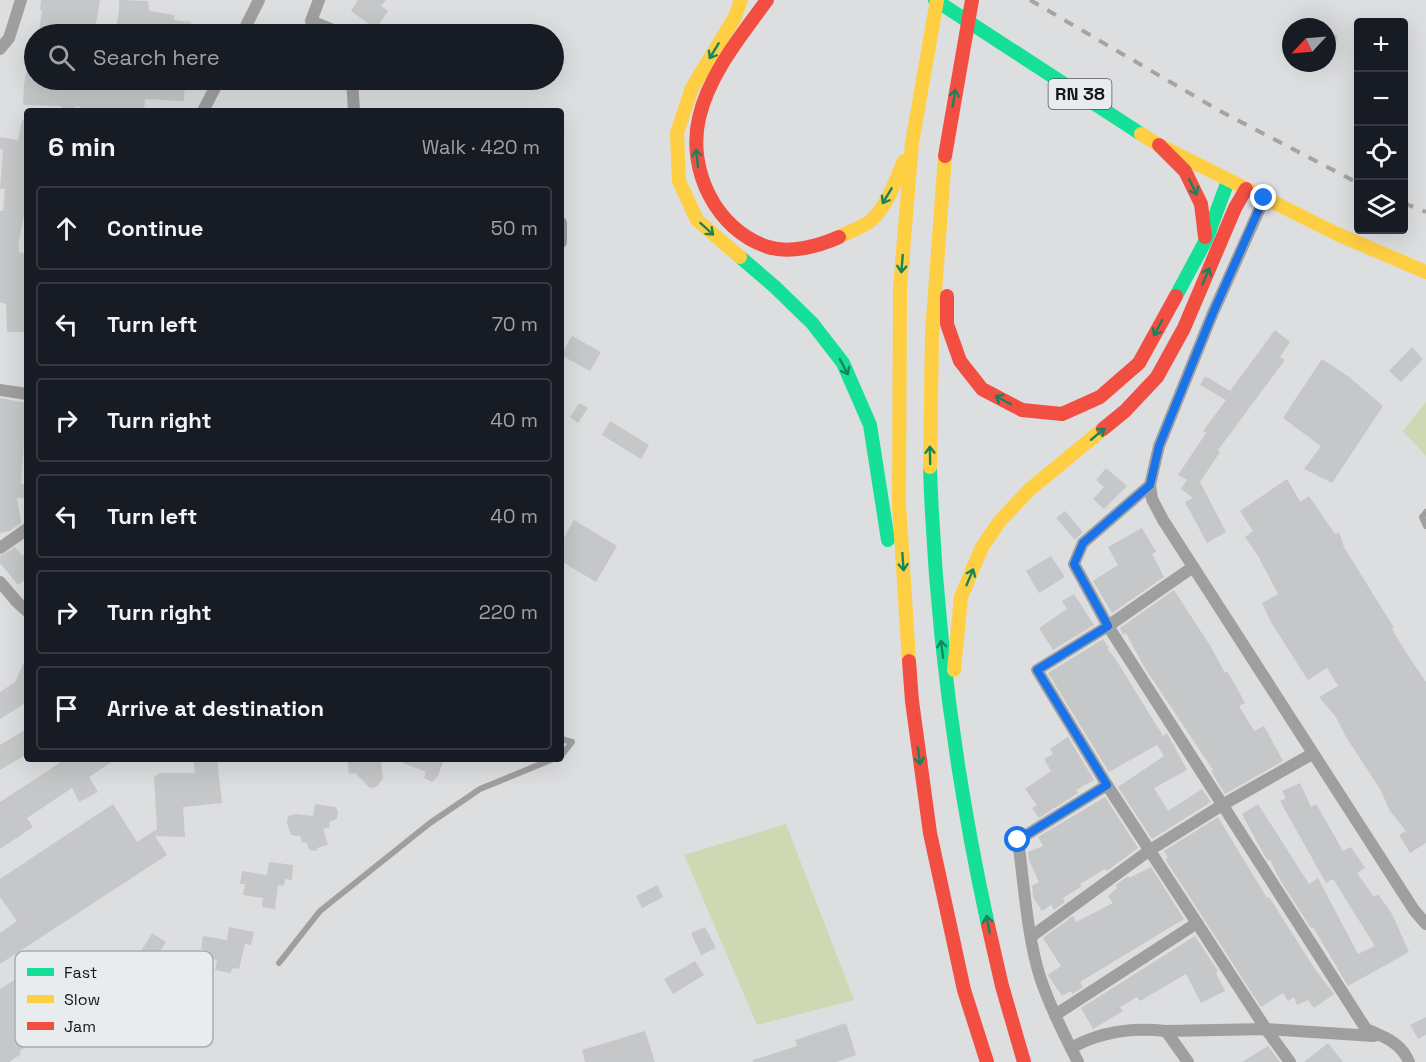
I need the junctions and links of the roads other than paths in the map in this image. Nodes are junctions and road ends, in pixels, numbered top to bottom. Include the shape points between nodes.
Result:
1 (21, 0) edge
2 (259, 0) edge
3 (319, 0) edge
4 (743, 0) edge
5 (767, 0) edge
6 (936, 0) edge
7 (972, 0) edge
8 (247, 24) edge
9 (318, 24) edge
10 (0, 49) edge
11 (214, 90) edge
12 (353, 90) edge
13 (204, 108) edge
14 (354, 108) edge
15 (912, 143) junction
16 (1159, 145) junction
17 (945, 156) junction
18 (1228, 181) junction
19 (1246, 189) junction
20 (1264, 198) junction
21 (1206, 240) junction
22 (1426, 272) edge
23 (0, 390) edge
24 (24, 394) edge
25 (1150, 485) junction
26 (1426, 512) edge
27 (1426, 526) edge
28 (24, 531) edge
29 (0, 548) edge
30 (1193, 567) junction
31 (0, 582) edge
32 (24, 608) edge
33 (1108, 626) junction
34 (912, 701) junction
35 (950, 717) junction
36 (564, 740) edge
37 (564, 752) edge
38 (1312, 754) junction
39 (546, 762) edge
40 (1107, 785) junction
41 (1224, 804) junction
42 (1150, 850) junction
43 (1197, 923) junction
44 (1426, 924) edge
45 (1032, 936) junction
46 (996, 962) junction
47 (279, 963) dead end
48 (964, 990) junction
49 (1055, 1015) junction
50 (1266, 1029) junction
51 (1166, 1031) junction
52 (1383, 1037) junction
53 (1071, 1048) junction
54 (979, 1062) edge
55 (987, 1062) edge
56 (1024, 1062) edge
57 (1035, 1062) edge
58 (1078, 1062) edge
59 (1188, 1062) edge
60 (1290, 1062) edge
61 (1409, 1062) edge

1 - 10 street via 9,38
2 - 8 street
3 - 9 street via 311,21
4 -> 34 main road via 692,88 677,133 679,181 697,220 775,287 843,363 870,425
15 -> 5 main road via 889,195 870,221 831,241 802,249 769,247 735,227 714,203 699,173 696,144 701,109 722,65
6 - 15 main road, bridge
6 - 16 main road, RN 38
17 -> 7 main road, bridge
11 - 13 street
12 - 14 street
15 -> 34 main road via 900,288 899,492
16 - 18 main road, RN 38
16 -> 21 main road via 1185,171 1201,204
21 -> 17 main road via 1139,363 1100,397 1062,414 1022,410 982,389 960,361 947,324
35 -> 17 main road via 934,564 929,407
18 - 19 main road, RN 38
18 - 21 main road
19 - 20 main road, RN 38
35 -> 19 main road via 961,597 982,547 1029,490 1125,411 1157,377 1184,328
20 - 22 main road, RN 38
20 - 25 street via 1159,446
23 - 24 street
25 - 30 street via 1163,520
25 - 33 street via 1083,543 1074,564
26 - 27 lane via 1422,517
28 - 29 street
30 - 33 street
30 - 38 street
31 - 32 street
33 - 40 street via 1037,670
33 - 41 street
34 -> 48 main road via 930,833
46 -> 35 main road
36 - 37 lane via 572,742
38 - 41 street
38 - 44 street
39 - 47 lane via 480,789 430,823 320,911
40 - 42 street
40 - 45 street via 1018,840
41 - 42 street
41 - 52 street via 1366,1029
42 - 43 street
42 - 45 street
43 - 49 street
43 - 50 street
45 - 49 street via 1040,975
46 - 56 main road
46 - 57 main road
48 - 54 main road
48 - 55 main road
49 - 53 street
50 - 51 street
50 - 52 street
50 - 60 street
51 - 53 street via 1113,1031
51 - 59 street
52 - 61 street via 1404,1050
53 - 58 street

